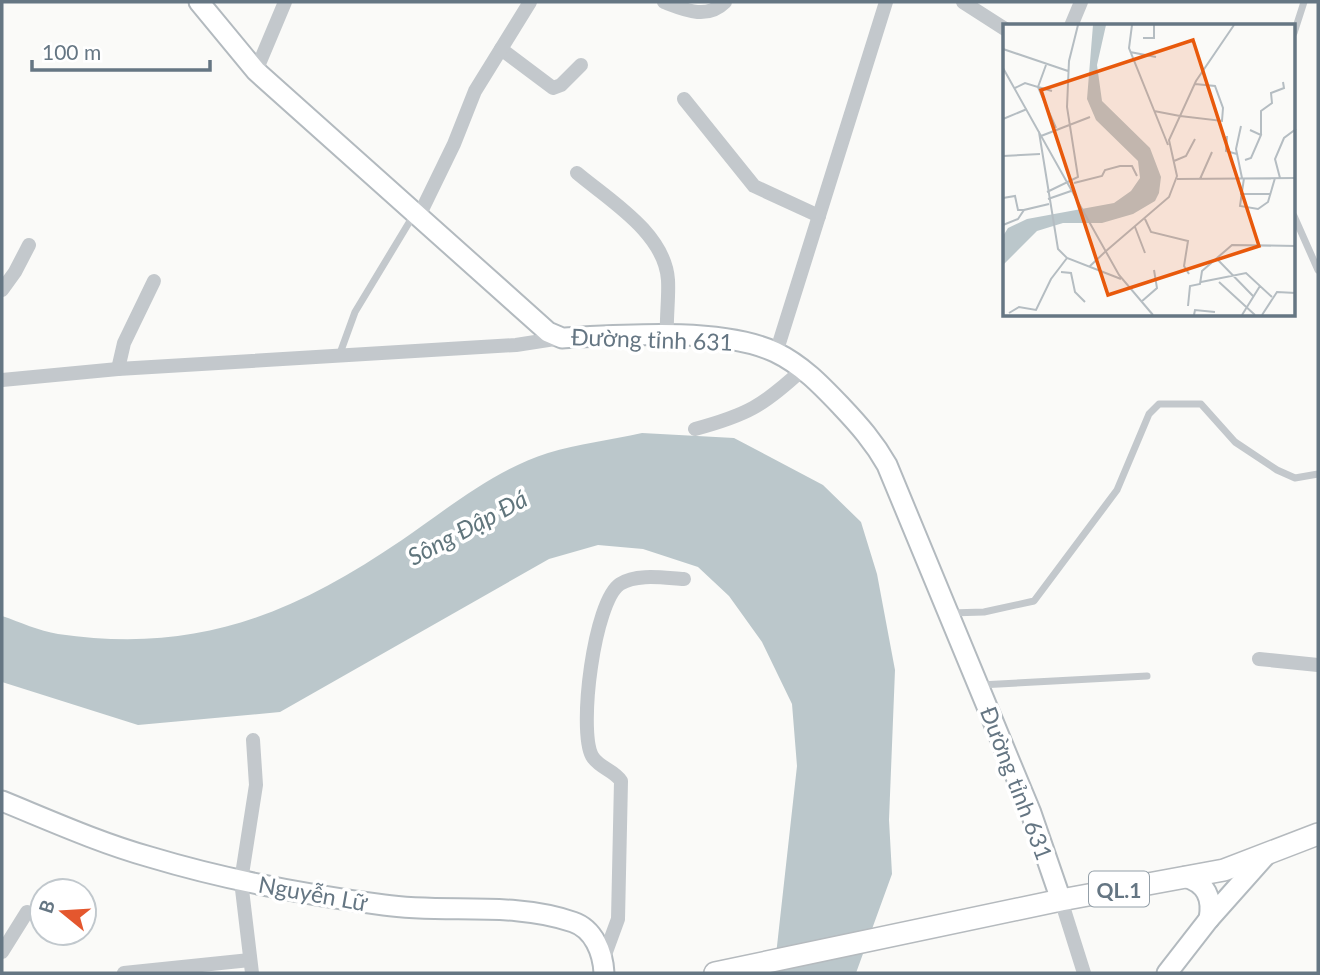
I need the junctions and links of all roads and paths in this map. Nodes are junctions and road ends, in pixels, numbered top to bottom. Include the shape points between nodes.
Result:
1 (199, 2) edge
2 (285, 2) edge
3 (530, 2) edge
4 (664, 2) edge
5 (725, 2) edge
6 (886, 2) edge
7 (963, 2) edge
8 (1081, 2) edge
9 (1304, 2) edge
10 (983, 7) edge
11 (1072, 24) edge
12 (1003, 27) edge
13 (1296, 27) edge
14 (501, 49) junction
15 (581, 65) dead end
16 (256, 71) junction
17 (684, 99) dead end
18 (577, 173) dead end
19 (416, 216) junction
20 (819, 216) junction
21 (1296, 220) edge
22 (29, 245) dead end
23 (1318, 270) edge
24 (154, 282) dead end
25 (2, 289) edge
26 (667, 335) junction
27 (562, 338) junction
28 (776, 353) junction
29 (339, 357) junction
30 (118, 369) junction
31 (803, 369) junction
32 (2, 380) edge
33 (695, 429) dead end
34 (1318, 474) edge
35 (684, 579) dead end
36 (950, 613) junction
37 (1259, 659) dead end
38 (1318, 665) edge
39 (1147, 676) dead end
40 (979, 685) junction
41 (253, 740) dead end
42 (2, 801) edge
43 (1318, 834) edge
44 (1266, 855) junction
45 (1185, 877) junction
46 (242, 881) junction
47 (1061, 900) junction
48 (27, 912) dead end
49 (1209, 919) junction
50 (2, 952) edge
51 (251, 967) edge
52 (604, 967) edge
53 (723, 971) edge
54 (124, 973) edge
55 (1084, 973) edge
56 (1167, 973) edge

1 - 16 main road, Đường tỉnh 631
2 - 16 street
3 - 14 street
4 - 5 street via 700,13
6 - 20 street
7 - 10 street
8 - 11 street
9 - 13 lane
10 - 12 street
14 - 15 street via 553,88
14 - 19 street via 475,91 454,144
16 - 19 main road, Đường tỉnh 631
17 - 20 street via 754,186
18 - 26 street via 633,220 659,254 668,279
19 - 27 main road, Đường tỉnh 631 via 537,323
19 - 29 lane via 355,312
20 - 28 street
21 - 23 lane
22 - 25 street
24 - 30 street via 124,342
26 - 27 main road, Đường tỉnh 631
26 - 28 main road, Đường tỉnh 631 via 740,341
27 - 29 street
28 - 31 main road, Đường tỉnh 631
29 - 30 street
30 - 32 street
31 - 33 street via 754,410
31 - 36 main road, Đường tỉnh 631 via 878,449
34 - 36 lane via 1295,478 1277,470 1234,442 1201,404 1159,404 1149,414 1117,490 1034,601 975,614
35 - 52 street via 641,578 615,589 603,611 592,656 588,696 591,752 597,763 621,781 618,919
36 - 40 main road, Đường tỉnh 631
37 - 38 street
39 - 40 lane
40 - 47 main road, Đường tỉnh 631
41 - 46 street via 256,785
42 - 46 main road, Nguyễn Lữ via 149,857
43 - 44 main road, QL.1
44 - 45 main road, QL.1
44 - 49 main road
45 - 47 main road, QL.1
45 - 49 main road via 1196,880 1208,894 1212,905
46 - 51 street
46 - 52 main road, Nguyễn Lữ via 391,906 561,919 587,930
47 - 53 main road, QL.1
47 - 55 street
48 - 50 street
49 - 56 main road
51 - 54 street

